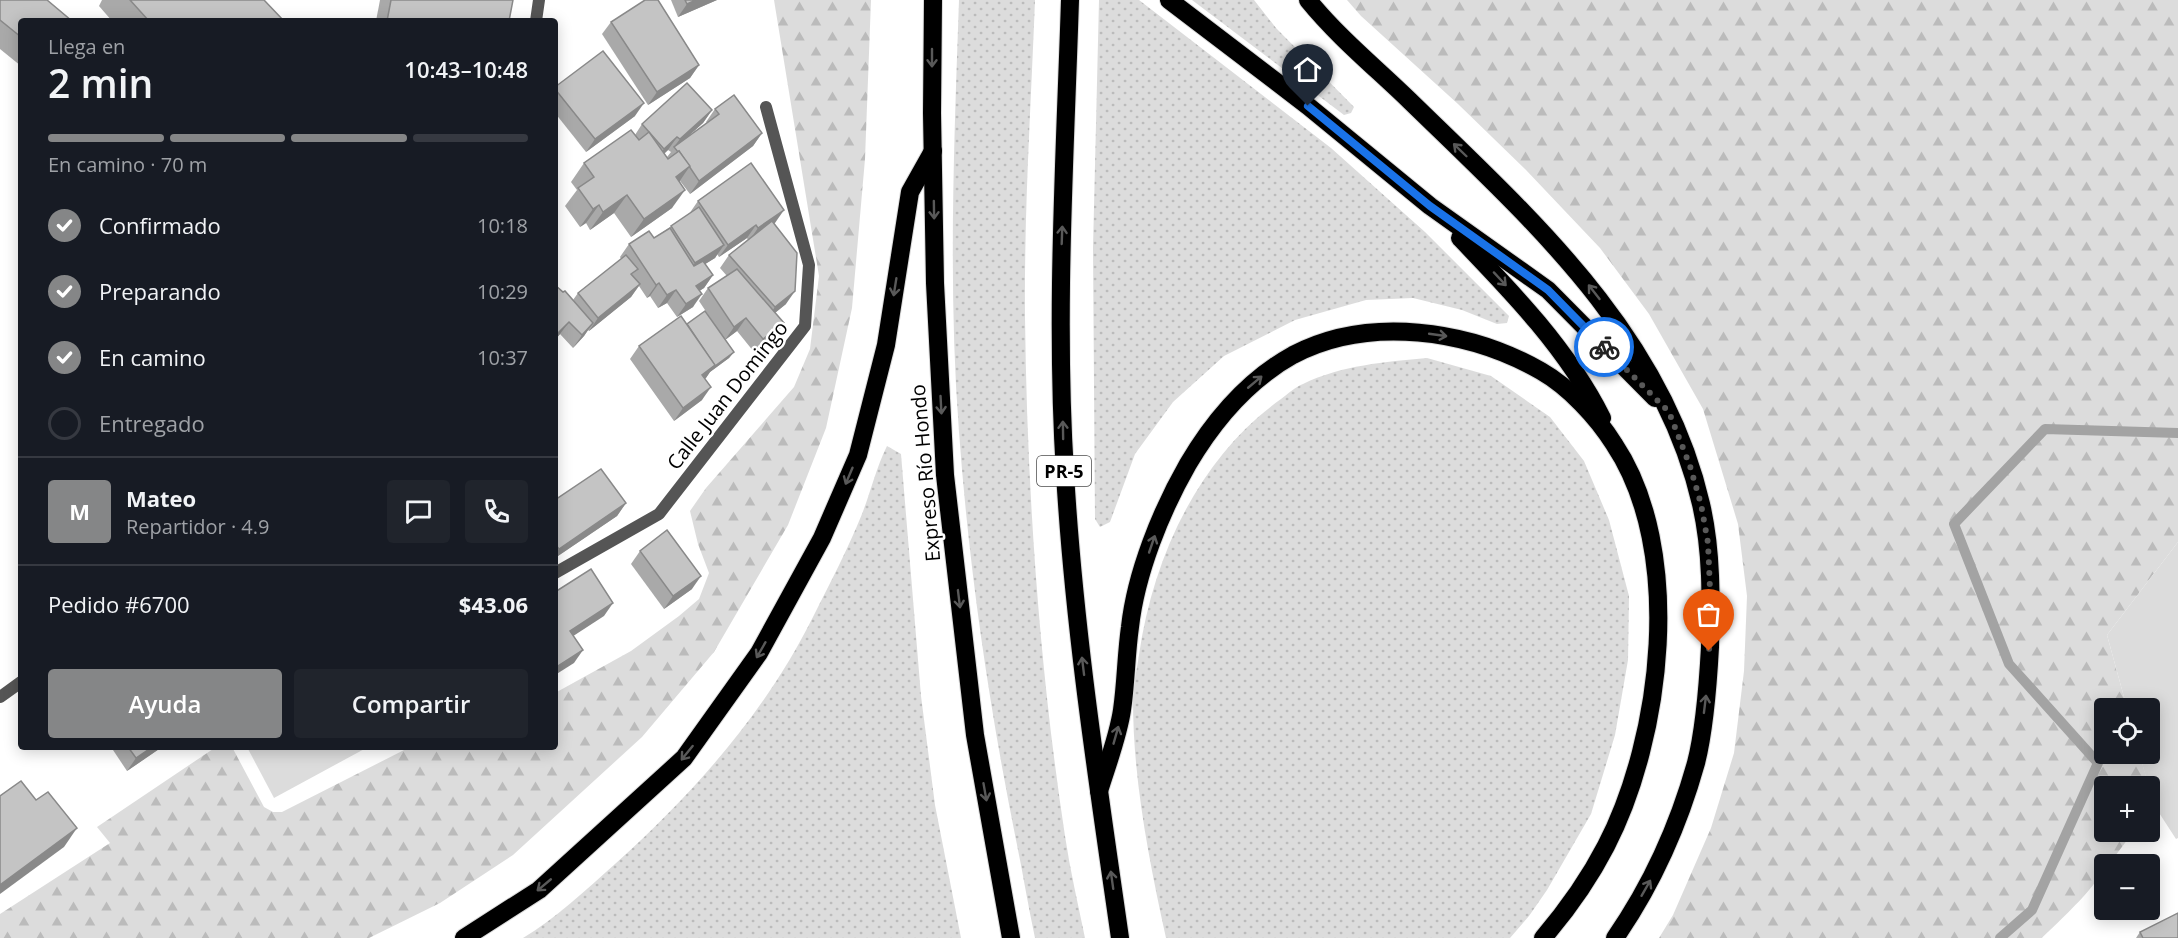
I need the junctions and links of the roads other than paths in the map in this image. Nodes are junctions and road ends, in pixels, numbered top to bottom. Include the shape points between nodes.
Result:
1 (539, 0) edge
2 (933, 0) edge
3 (1070, 0) edge
4 (1169, 0) edge
5 (1308, 0) edge
6 (536, 18) edge
7 (766, 107) dead end
8 (933, 151) junction
9 (1430, 206) junction
10 (1669, 412) junction
11 (1632, 476) junction
12 (558, 571) edge
13 (18, 684) edge
14 (0, 697) edge
15 (1099, 791) junction
16 (464, 938) edge
17 (1011, 938) edge
18 (1120, 938) edge
19 (1543, 938) edge
20 (1615, 938) edge

1 - 6 street
2 -> 8 highway, Expreso Río Hondo
15 -> 3 highway, PR-5 via 1078,628 1064,472 1060,285
4 - 9 highway
10 -> 5 highway via 1610,312 1577,270
7 - 12 street, Calle Juan Domingo via 809,265 806,326 659,514
8 -> 16 highway via 910,192 885,345 858,455 822,538 759,654 684,758 539,890
8 -> 17 highway, Expreso Río Hondo via 945,475 975,735
9 - 10 highway via 1548,290
9 -> 11 highway via 1541,327 1596,405
20 -> 10 highway via 1651,879 1687,790 1696,760 1709,671 1708,543 1693,476
15 -> 11 highway via 1122,713 1130,624 1142,572 1161,518 1188,464 1220,417 1269,370 1295,354 1343,337 1409,332 1452,337 1497,351 1542,371 1568,392 1615,445
11 - 19 highway via 1643,503 1655,561 1656,675 1650,709 1626,798 1606,846 1581,888
13 - 14 street
18 -> 15 highway, PR-5

